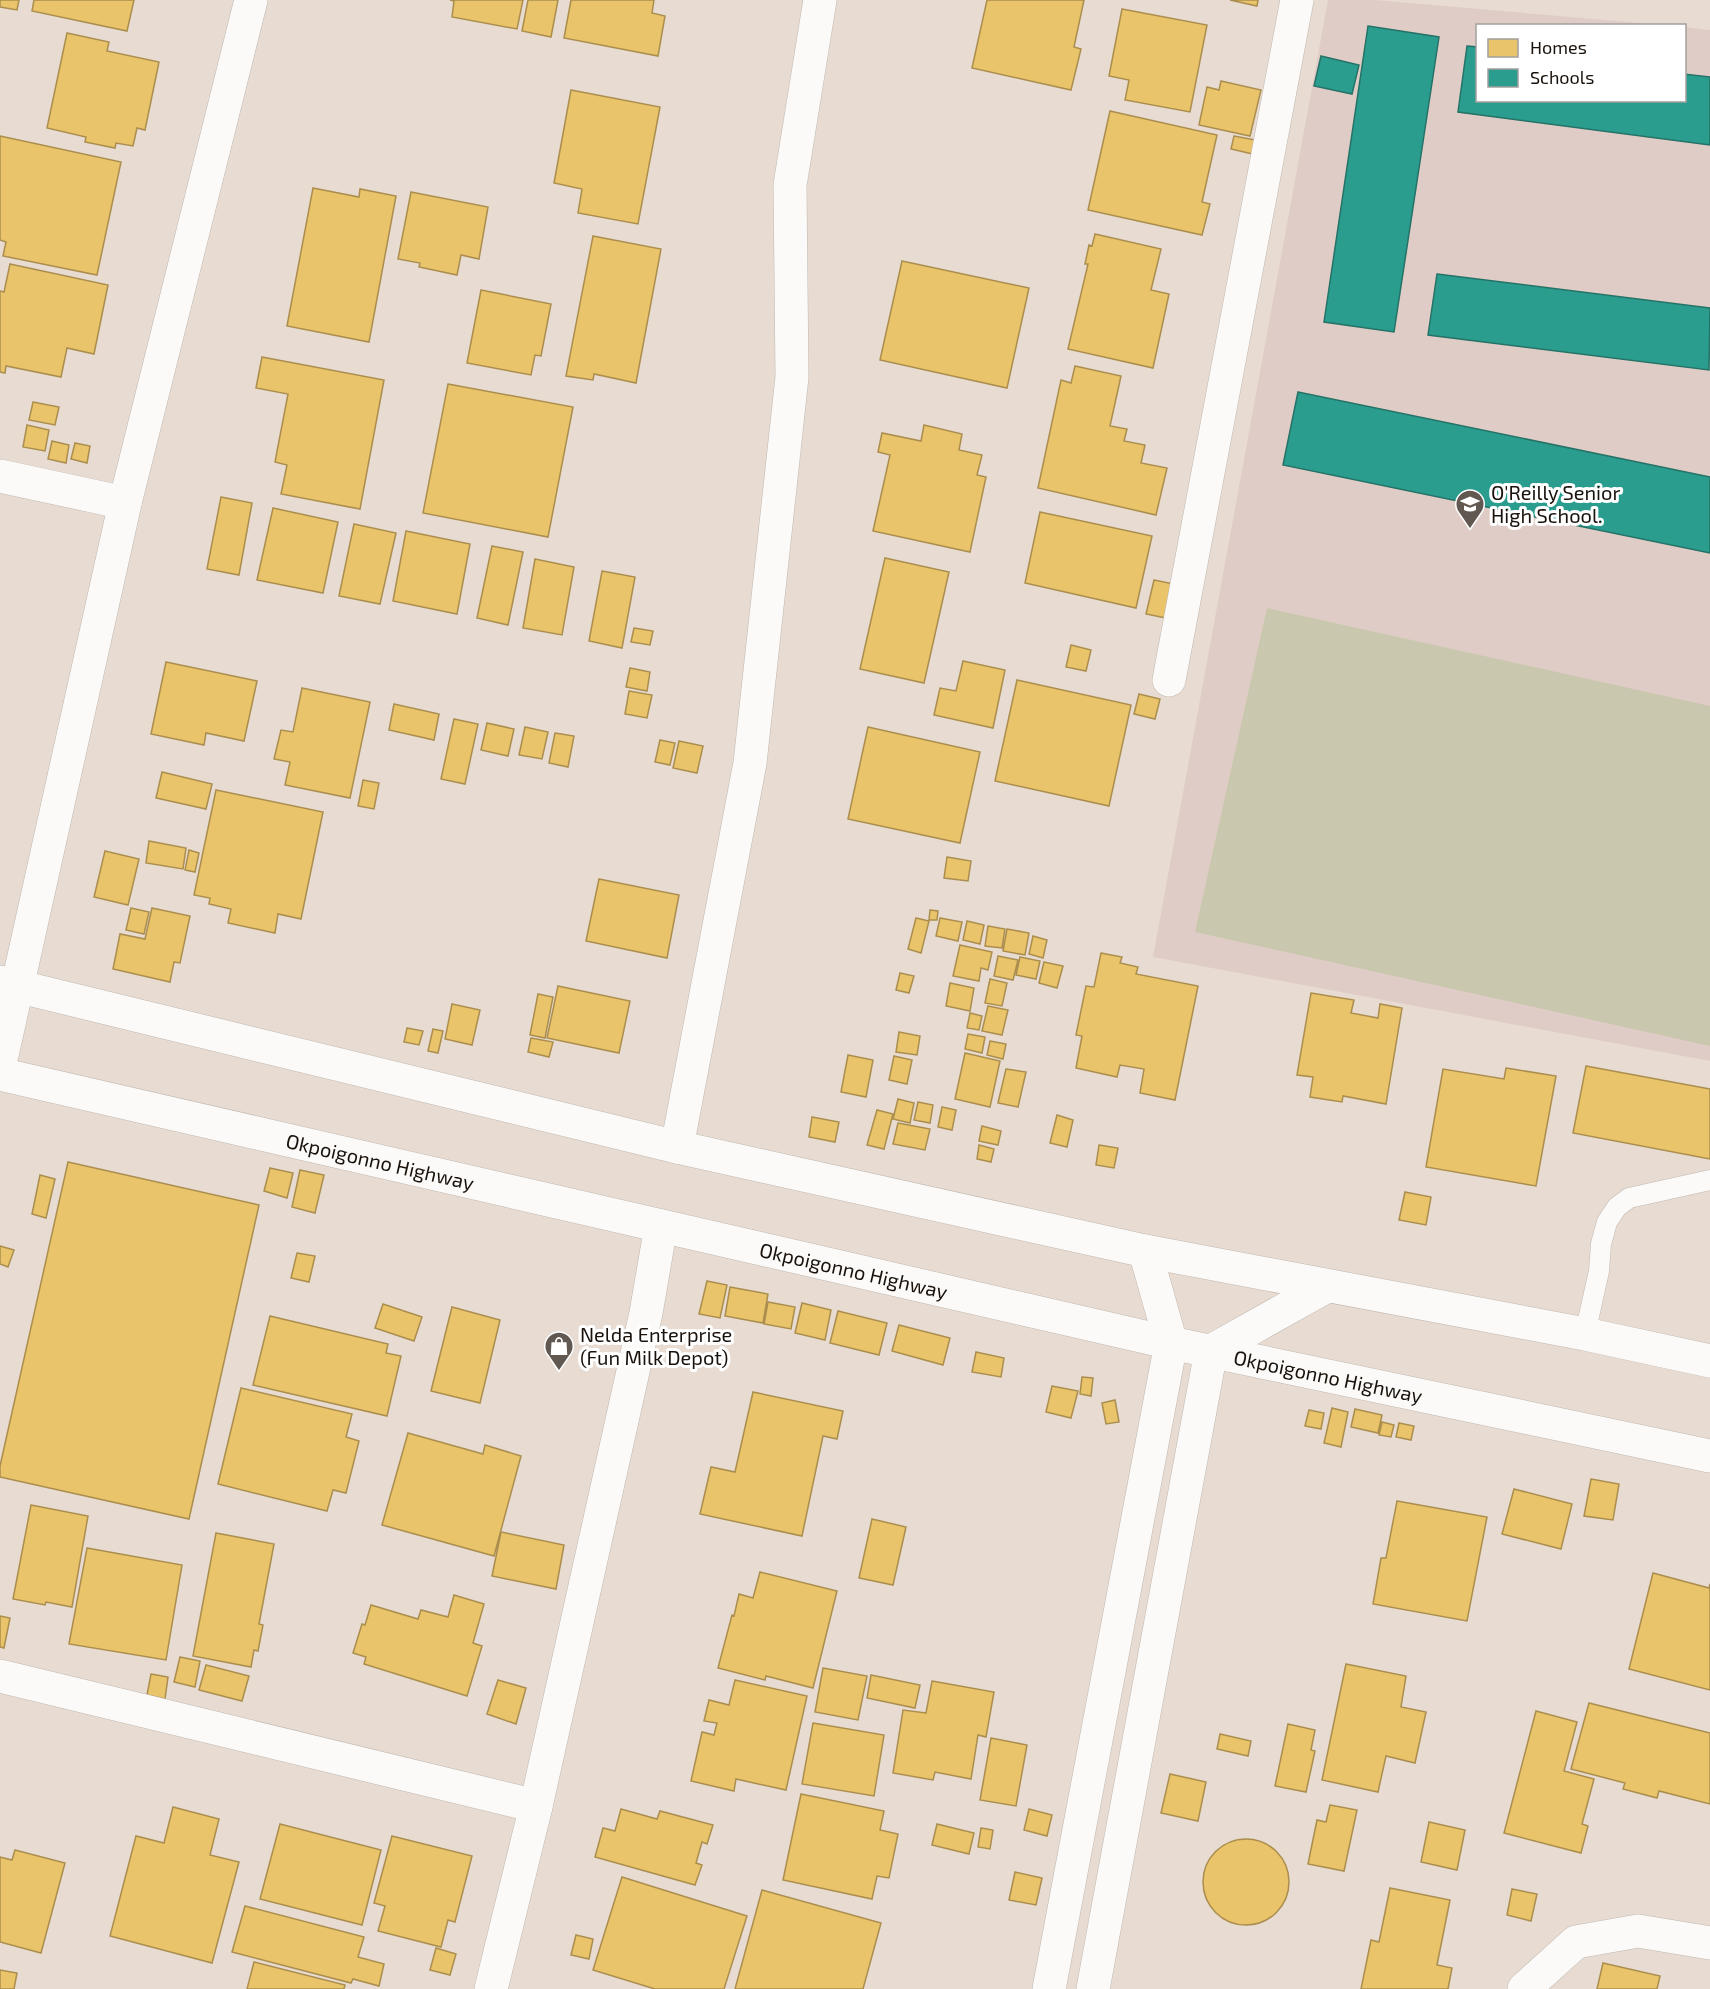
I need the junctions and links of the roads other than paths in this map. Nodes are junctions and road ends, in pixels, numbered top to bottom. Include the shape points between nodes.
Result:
1 (251, 0) edge
2 (820, 0) edge
3 (1297, 0) edge
4 (0, 476) edge
5 (125, 503) junction
6 (1169, 680) dead end
7 (9, 984) edge
8 (0, 1064) edge
9 (0, 1074) edge
10 (677, 1147) junction
11 (1710, 1180) edge
12 (661, 1226) junction
13 (1145, 1251) junction
14 (1327, 1286) junction
15 (1585, 1334) junction
16 (1172, 1344) junction
17 (1211, 1351) junction
18 (1710, 1361) edge
19 (1710, 1456) edge
20 (0, 1676) edge
21 (536, 1806) junction
22 (1710, 1943) edge
23 (491, 1989) edge
24 (1048, 1989) edge
25 (1093, 1989) edge
26 (1524, 1989) edge

1 - 5 street
2 - 10 street via 790,184 792,377 750,763
3 - 6 street
4 - 5 street
5 - 7 street
7 - 8 street
7 - 10 street
9 - 12 street, Okpoigonno Highway
10 - 13 street
11 - 15 lane via 1629,1198 1617,1207 1607,1222 1601,1244
12 - 16 street, Okpoigonno Highway
12 - 21 street via 646,1313
13 - 14 street
13 - 16 street
14 - 15 street
14 - 17 street
15 - 18 street
16 - 17 street, Okpoigonno Highway
16 - 24 street
17 - 19 street, Okpoigonno Highway
17 - 25 street
20 - 21 street
21 - 23 street
22 - 26 street via 1638,1931 1576,1942

